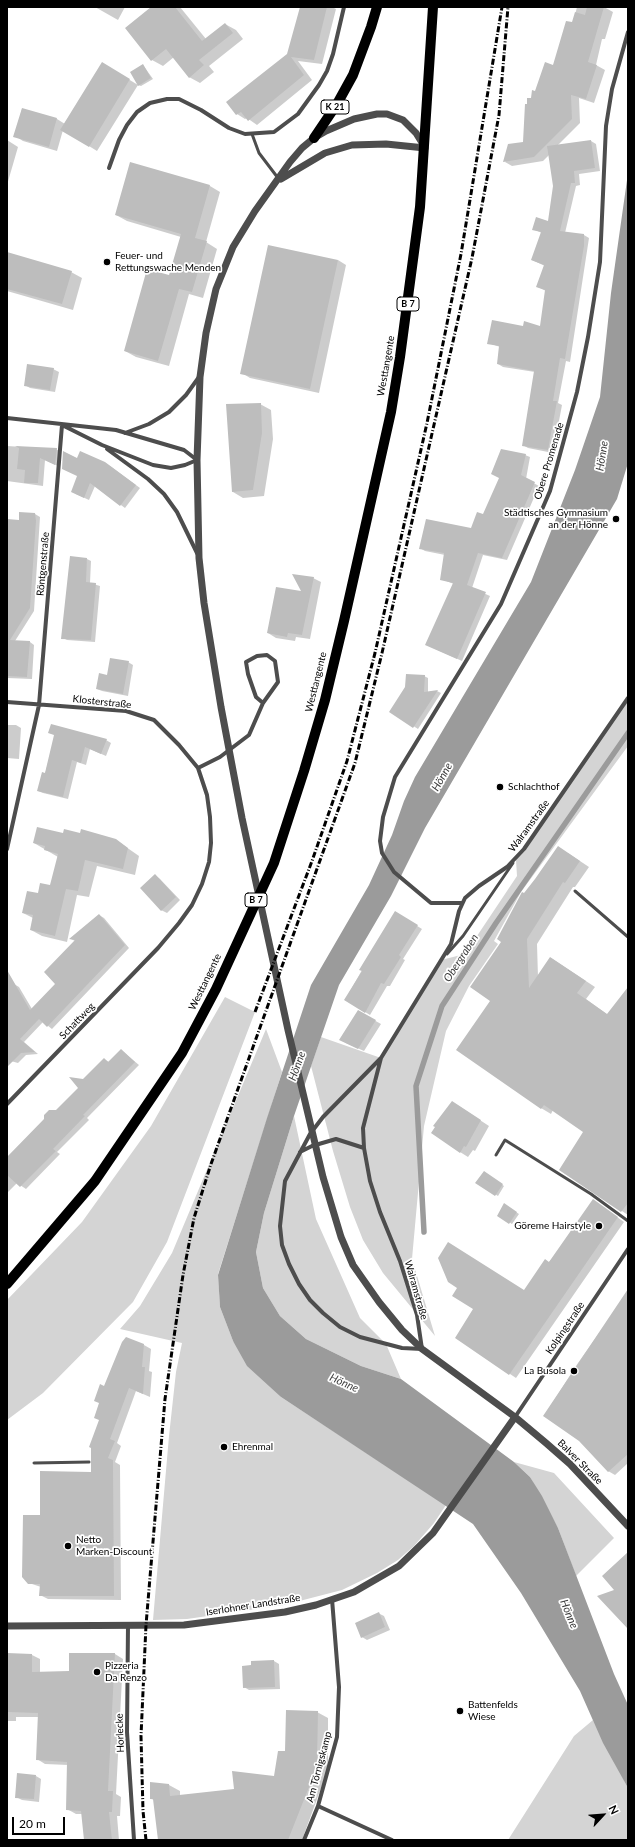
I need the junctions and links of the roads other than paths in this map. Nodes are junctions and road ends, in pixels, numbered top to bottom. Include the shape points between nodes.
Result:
1 (344, 7) edge
2 (377, 7) edge
3 (432, 7) edge
4 (628, 32) edge
5 (252, 134) junction
6 (314, 138) junction
7 (425, 148) junction
8 (109, 168) dead end
9 (279, 180) junction
10 (200, 377) junction
11 (7, 418) edge
12 (62, 425) junction
13 (124, 433) junction
14 (102, 445) junction
15 (197, 460) junction
16 (199, 558) junction
17 (628, 698) edge
18 (7, 702) edge
19 (263, 703) junction
20 (39, 705) junction
21 (198, 768) junction
22 (7, 849) edge
23 (515, 859) junction
24 (575, 892) dead end
25 (462, 903) junction
26 (628, 937) edge
27 (158, 948) joint
28 (441, 960) junction
29 (381, 1058) junction
30 (7, 1104) edge
31 (364, 1148) junction
32 (299, 1152) junction
33 (496, 1155) dead end
34 (628, 1221) edge
35 (628, 1249) edge
36 (7, 1284) edge
37 (422, 1349) junction
38 (515, 1417) junction
39 (89, 1462) dead end
40 (34, 1463) dead end
41 (628, 1526) edge
42 (332, 1599) junction
43 (128, 1624) junction
44 (7, 1626) edge
45 (318, 1806) junction
46 (134, 1840) edge
47 (304, 1840) edge
48 (392, 1840) edge

1 - 5 street via 333,54 320,85 298,114 274,132
2 - 6 main road, K 21 via 353,75
3 - 7 main road, Westtangente / B 7
4 - 25 street, Obere Promenade via 612,89 606,126 600,262 577,392 557,470 550,492 501,604 395,777 382,817 382,853 403,880 431,903
5 - 8 street via 229,128 179,99 167,98 150,103 137,112 119,140
5 - 9 lane via 259,154
6 - 7 street, K 21 via 354,119 387,114 403,120 416,133
6 - 9 street, K 21 via 302,148
7 - 9 street, K 21 via 386,144 352,145 319,156
7 - 36 main road, Westtangente / B 7 via 409,296 391,412 325,700 274,863 216,989 182,1053 95,1181
9 - 10 street, K 21 via 255,211 233,247 216,289
10 - 13 street via 186,396 169,412 149,424
10 - 15 street, K 21
11 - 12 street
12 - 13 street
12 - 14 street
12 - 20 street, Röntgenstraße
13 - 15 street via 184,450
14 - 15 street via 164,468 185,465
14 - 16 street via 164,494 174,507
15 - 16 street, K 21
16 - 37 street, K 21 via 221,707 242,818 323,1177 341,1238 353,1264 379,1302
17 - 23 street, Walramstraße
18 - 20 street, Klosterstraße
19 - 19 street via 278,682 275,661 267,655 257,656 246,662 256,696
19 - 21 street via 249,735 220,757
20 - 21 street, Klosterstraße via 126,711 154,720 180,745
20 - 22 street, Röntgenstraße
21 - 27 street, Klosterstraße via 207,795 210,817 211,843 208,862 202,884 192,904
23 - 25 street, Walramstraße via 499,874 471,892
23 - 28 lane via 463,936
24 - 26 lane
25 - 28 street, Walramstraße via 451,944
27 - 30 street, Schattweg
28 - 29 street, Walramstraße
29 - 31 street, Walramstraße via 363,1128
29 - 32 street, Walramstraße via 323,1117
31 - 32 street via 336,1139
31 - 37 street, Walramstraße via 370,1181 417,1315
32 - 37 street, Walramstraße via 284,1181 280,1226 282,1245 299,1284 310,1300 340,1327 360,1337 402,1348
33 - 34 lane via 505,1140 591,1194
35 - 38 street, Kolpingstraße
37 - 38 street, K 21
38 - 41 street, Balver Straße / K 21 via 570,1464
38 - 42 street, Iserlohner Landstraße via 433,1533 399,1566 354,1592
39 - 40 lane
42 - 43 street, Iserlohner Landstraße via 285,1612 184,1625
42 - 45 street, Am Törnigskamp via 339,1687 337,1737
43 - 44 street, Iserlohner Landstraße
43 - 46 street, Horlecke via 127,1732
45 - 47 street, Am Törnigskamp
45 - 48 street

